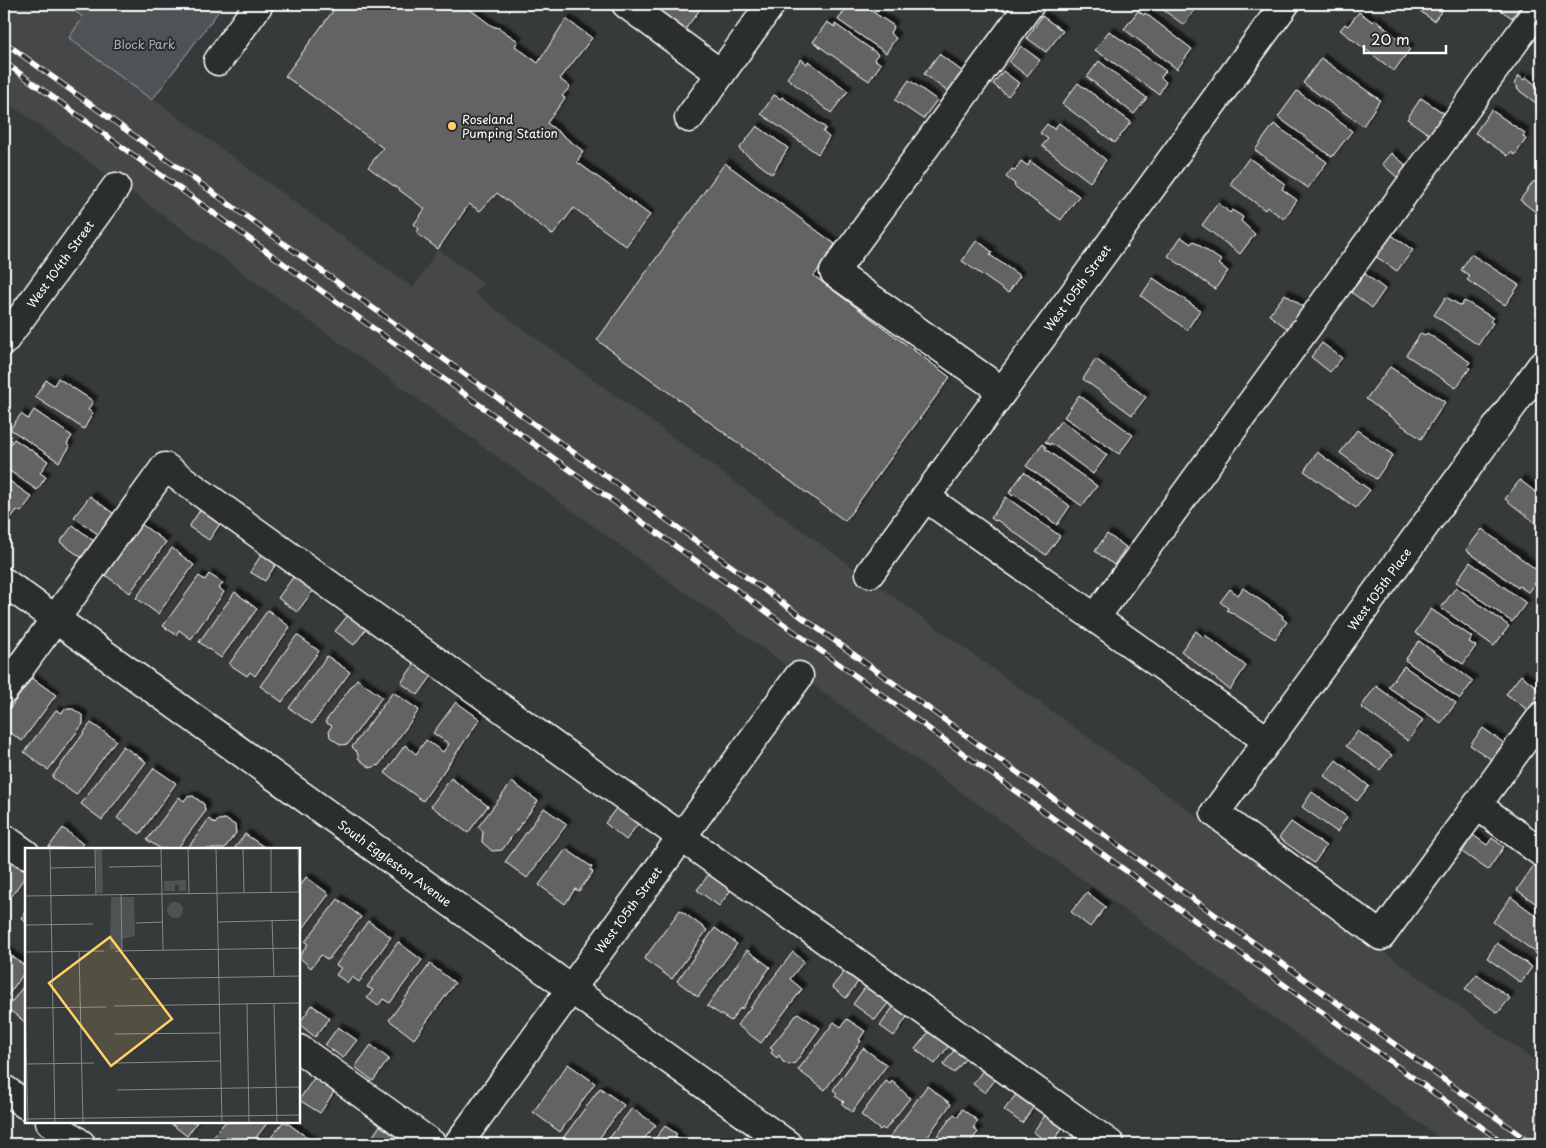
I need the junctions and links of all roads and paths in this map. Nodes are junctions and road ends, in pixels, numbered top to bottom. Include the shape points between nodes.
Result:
1 (259, 4) edge
2 (626, 4) edge
3 (771, 4) edge
4 (1030, 4) edge
5 (1285, 4) edge
6 (1542, 4) edge
7 (218, 61) dead end
8 (721, 74) junction
9 (689, 118) dead end
10 (116, 187) dead end
11 (4, 340) edge
12 (1542, 365) edge
13 (1002, 391) junction
14 (925, 497) junction
15 (870, 573) dead end
16 (4, 582) edge
17 (1095, 618) junction
18 (55, 619) junction
19 (799, 676) dead end
20 (4, 690) edge
21 (1542, 716) edge
22 (1268, 741) junction
23 (1477, 805) junction
24 (682, 837) junction
25 (4, 838) edge
26 (25, 853) edge
27 (1542, 853) edge
28 (571, 989) junction
29 (300, 1050) edge
30 (4, 1089) edge
31 (25, 1104) edge
32 (51, 1123) edge
33 (81, 1144) edge
34 (432, 1144) edge
35 (458, 1144) edge
36 (787, 1144) edge
37 (1110, 1144) edge

1 - 7 street
2 - 8 street
3 - 8 street
4 - 13 street via 834,272
5 - 13 street, West 105th Street
6 - 17 street
8 - 9 street
10 - 11 street, West 104th Street
12 - 22 street, West 105th Place
13 - 14 street, West 105th Street
14 - 15 street, West 105th Street
14 - 17 street
16 - 18 street, South Eggleston Avenue
17 - 22 street
18 - 20 street
18 - 24 street via 165,467
18 - 28 street, South Eggleston Avenue
19 - 24 street, West 105th Street
21 - 23 street
22 - 23 street, West 105th Place via 1215,813 1381,936
23 - 27 street
24 - 28 street, West 105th Street
24 - 37 street
25 - 26 street
28 - 35 street, West 105th Street
28 - 36 street, South Eggleston Avenue
29 - 34 street
30 - 31 street
32 - 33 street

